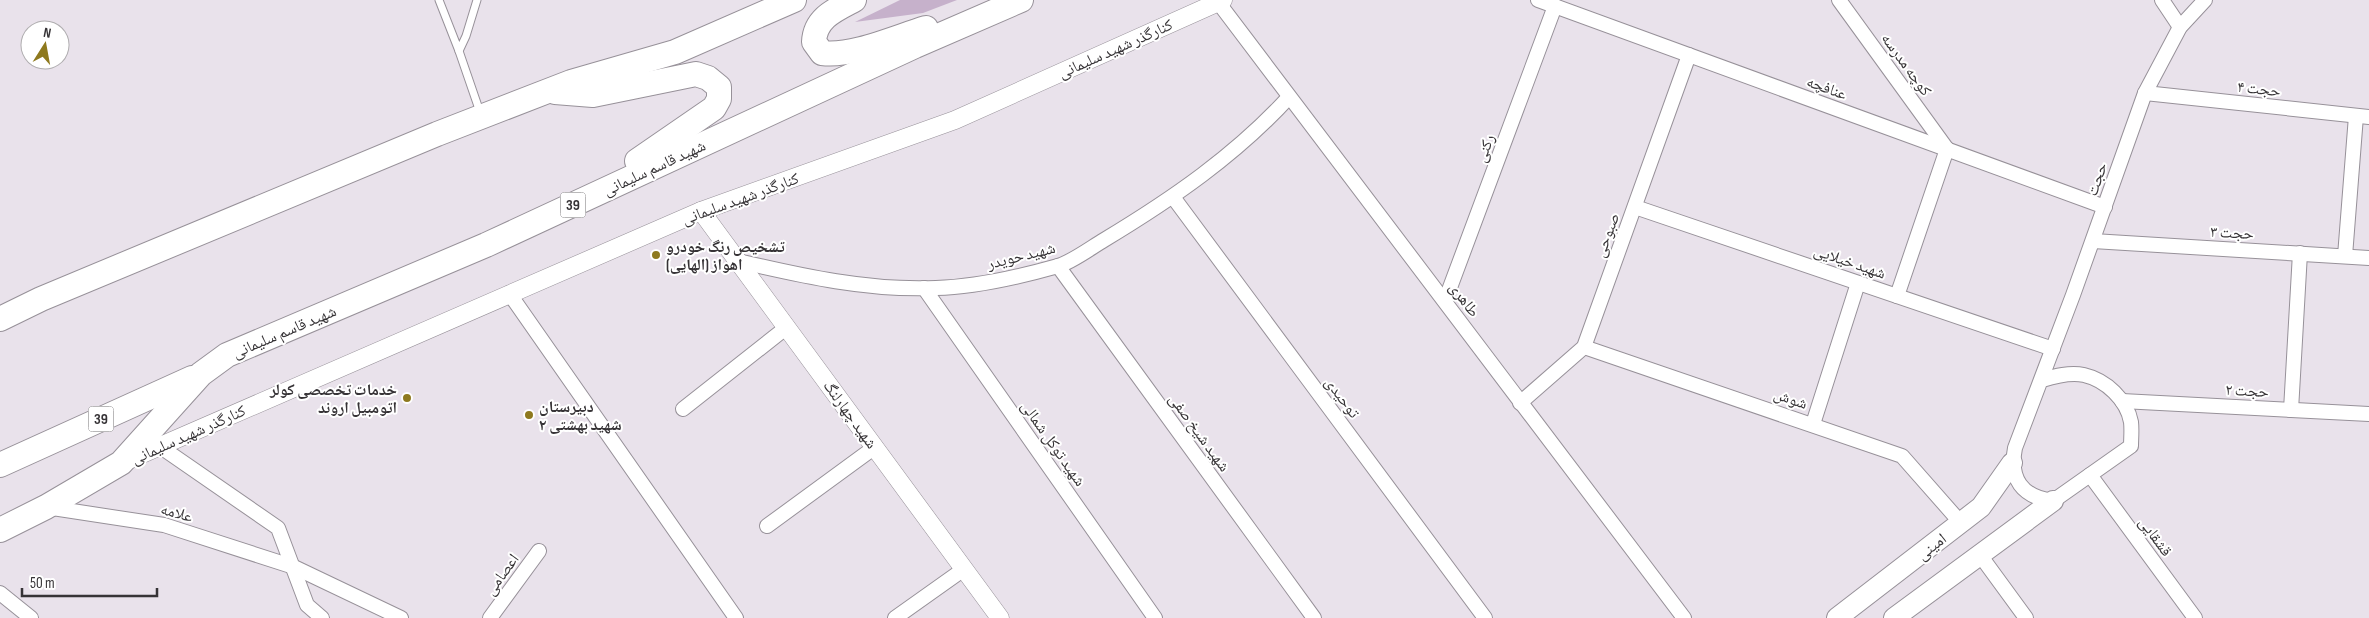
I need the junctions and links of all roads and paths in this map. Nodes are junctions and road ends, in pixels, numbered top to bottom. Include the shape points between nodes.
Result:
1 (439, 0) edge
2 (477, 0) edge
3 (794, 0) edge
4 (854, 0) edge
5 (1538, 0) edge
6 (1839, 0) edge
7 (2162, 0) edge
8 (2205, 0) edge
9 (1220, 1) edge
10 (1014, 3) edge
11 (1555, 6) junction
12 (2180, 27) junction
13 (459, 51) junction
14 (1689, 55) junction
15 (546, 91) junction
16 (2145, 93) junction
17 (1289, 96) junction
18 (481, 116) junction
19 (2362, 116) edge
20 (1947, 149) junction
21 (1173, 198) junction
22 (1635, 207) junction
23 (2105, 207) junction
24 (701, 211) junction
25 (541, 220) junction
26 (2093, 241) junction
27 (2300, 254) junction
28 (2345, 256) junction
29 (2369, 258) edge
30 (738, 260) junction
31 (1058, 266) junction
32 (1858, 283) junction
33 (924, 288) junction
34 (509, 293) junction
35 (1897, 296) junction
36 (1445, 301) junction
37 (0, 319) edge
38 (787, 327) junction
39 (1584, 347) junction
40 (2053, 349) junction
41 (201, 374) junction
42 (2042, 380) junction
43 (2122, 401) junction
44 (1520, 403) junction
45 (683, 409) dead end
46 (2291, 410) junction
47 (2369, 414) edge
48 (1813, 424) junction
49 (153, 442) junction
50 (875, 447) junction
51 (2012, 463) junction
52 (0, 465) edge
53 (2090, 475) junction
54 (2053, 501) junction
55 (46, 507) junction
56 (1961, 523) junction
57 (767, 526) dead end
58 (0, 530) edge
59 (539, 550) dead end
60 (1980, 555) junction
61 (294, 567) junction
62 (964, 569) junction
63 (0, 593) edge
64 (1847, 615) edge
65 (31, 618) edge
66 (322, 618) edge
67 (401, 618) edge
68 (490, 618) edge
69 (736, 618) edge
70 (894, 618) edge
71 (1000, 618) edge
72 (1155, 618) edge
73 (1314, 618) edge
74 (1485, 618) edge
75 (1684, 618) edge
76 (1894, 618) edge
77 (2026, 618) edge
78 (2195, 618) edge

1 - 13 lane
2 - 13 lane
3 - 15 highway via 675,52
4 - 10 highway via 830,12 814,30 814,42 822,53 850,51
5 - 11 street, عنافچه
6 - 20 street, کوچه مدرسه
7 - 12 street
8 - 12 street, حجت
9 - 17 street, طاهری
9 - 24 street, کنارگذر شهید سلیمانی via 955,120
10 - 25 highway, شهید قاسم سلیمانی / 39
11 - 14 street, عنافچه
11 - 36 street, رکنی
12 - 16 street, حجت
13 - 18 lane
14 - 20 street, عنافچه
14 - 22 street, صبوحی
15 - 18 highway
15 - 25 highway via 593,94 696,74 719,87 719,99 714,108 663,145
16 - 19 street, حجت ۴
16 - 23 street, حجت
17 - 21 street, شهید حویدر via 1266,122
17 - 36 street, طاهری
18 - 37 highway
19 - 28 street
20 - 23 street, عنافچه
20 - 35 street
21 - 31 street, شهید حویدر
21 - 74 street, توحیدی
22 - 32 street, شهید خیلایی
22 - 39 street, صبوحی
23 - 26 street, حجت
24 - 30 street, شهید چهارلنگ
24 - 34 street, کنارگذر شهید سلیمانی
25 - 41 highway, شهید قاسم سلیمانی / 39 via 227,355
26 - 27 street, حجت ۳
26 - 40 street, حجت
27 - 28 street, حجت ۳
27 - 46 street
28 - 29 street, حجت ۳
30 - 33 street, شهید حویدر via 826,280
30 - 38 street, شهید چهارلنگ
31 - 33 street, شهید حویدر via 1004,280
31 - 73 street, شهید شیخ صفی
32 - 35 street, شهید خیلایی
32 - 48 street
33 - 72 street, شهید توکل شمالی
34 - 49 street, کنارگذر شهید سلیمانی
34 - 69 street
35 - 40 street, شهید خیلایی
36 - 44 street, طاهری
38 - 45 street
38 - 50 street, شهید چهارلنگ
39 - 44 street, صبوحی
39 - 48 street, شوش
40 - 42 street, حجت
41 - 49 highway, شهید قاسم سلیمانی / 39
41 - 52 highway, 39
42 - 43 street via 2060,375 2084,375 2106,384
42 - 51 street
43 - 46 street, حجت ۲
43 - 53 street via 2131,422 2131,446
44 - 75 street, طاهری
46 - 47 street, حجت ۲
48 - 56 street, شوش via 1902,456
49 - 55 highway, 39
49 - 61 street via 278,528
50 - 57 street
50 - 62 street, شهید چهارلنگ
51 - 54 street via 2016,478 2025,490 2038,499
51 - 56 main road, امینی via 1981,507
53 - 54 street
53 - 78 street, قشقایی
54 - 60 main road
55 - 58 highway, 39
55 - 61 street, علامه via 164,525
56 - 64 main road, امینی
59 - 68 street, اعصامی
60 - 76 main road
60 - 77 street
61 - 66 street via 307,605
61 - 67 street, علامه
62 - 70 street
62 - 71 street, شهید چهارلنگ
63 - 65 street

